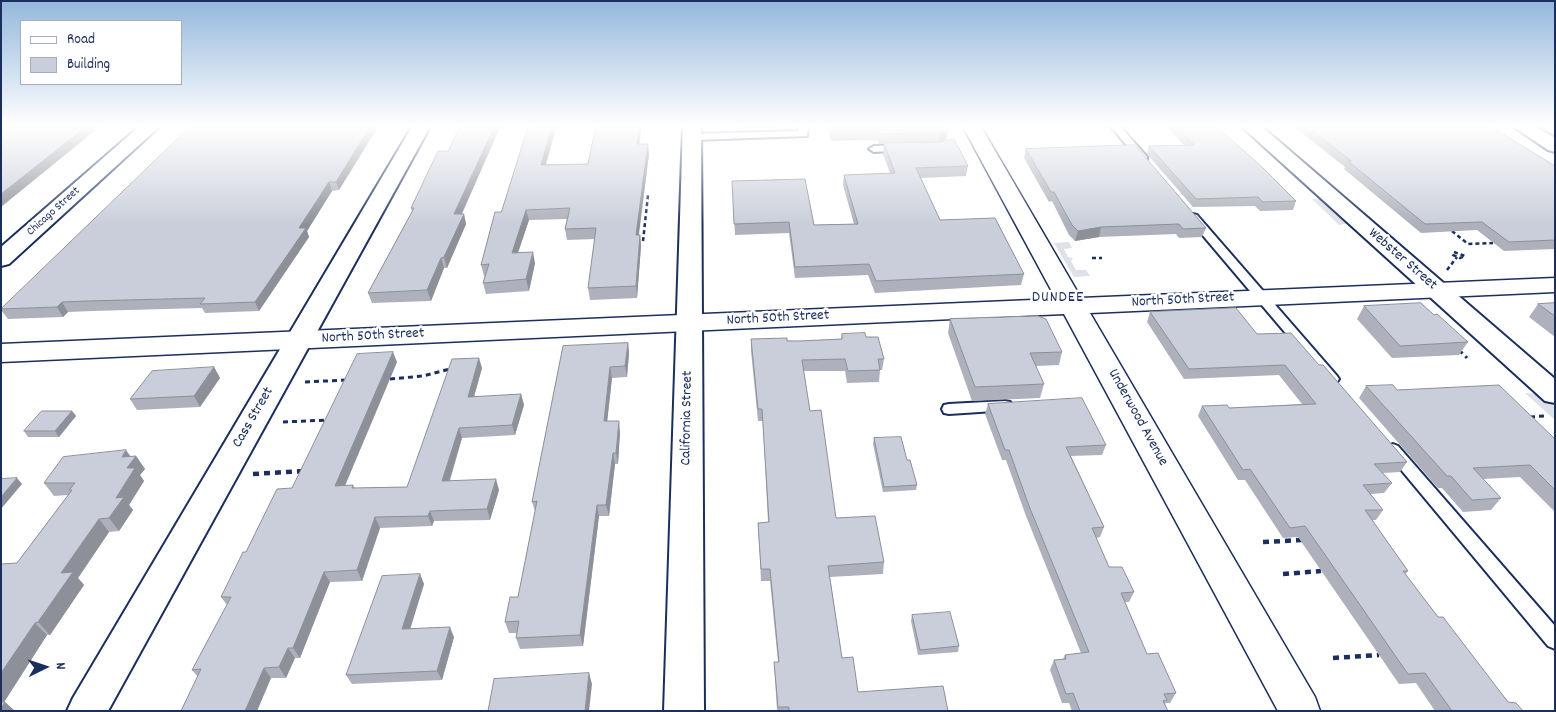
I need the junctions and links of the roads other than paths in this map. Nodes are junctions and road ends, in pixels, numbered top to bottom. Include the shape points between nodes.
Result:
1 (115, 158) edge
2 (403, 158) edge
3 (692, 158) edge
4 (991, 158) edge
5 (1142, 158) edge
6 (1290, 158) edge
7 (1150, 167) edge
8 (1186, 209) edge
9 (1, 259) edge
10 (1441, 281) junction
11 (1555, 285) edge
12 (1263, 298) junction
13 (1073, 306) junction
14 (690, 323) junction
15 (299, 340) junction
16 (1, 353) edge
17 (1343, 391) edge
18 (1549, 405) edge
19 (1018, 406) edge
20 (949, 409) dead end
21 (1381, 436) edge
22 (1555, 640) edge
23 (87, 711) edge
24 (684, 711) edge
25 (1300, 711) edge

1 - 9 street, Chicago Street
2 - 15 street, Cass Street
3 - 14 street, California Street
4 - 13 street, Underwood Avenue
5 - 7 lane
6 - 10 street, Webster Street
8 - 12 lane
10 - 11 street, North 50th Street
10 - 12 street, North 50th Street
10 - 18 street, Webster Street
12 - 13 street, North 50th Street
12 - 17 lane
13 - 14 street, North 50th Street
13 - 25 street, Underwood Avenue
14 - 15 street, North 50th Street
14 - 24 street, California Street
15 - 16 street, North 50th Street
15 - 23 street, Cass Street
19 - 20 lane
21 - 22 lane

